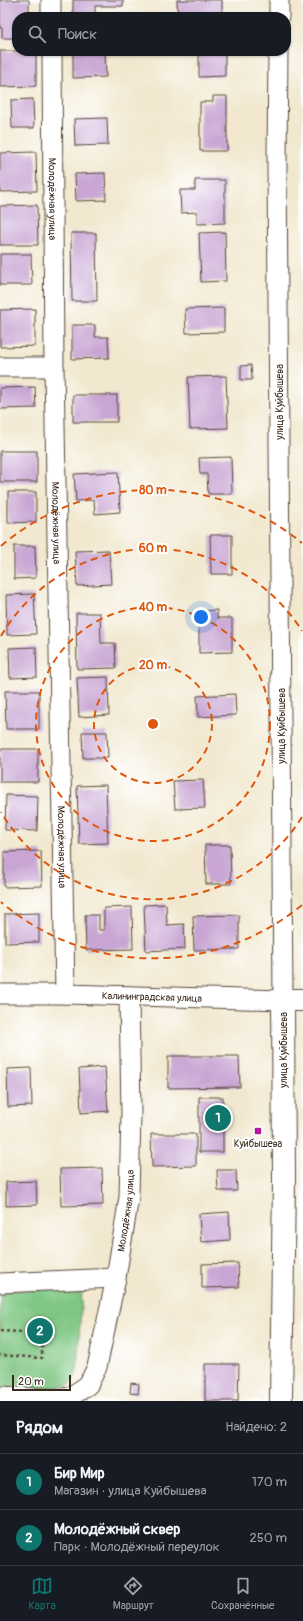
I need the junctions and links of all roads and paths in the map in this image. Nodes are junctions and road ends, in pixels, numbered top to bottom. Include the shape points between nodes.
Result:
1 (51, 0) edge
2 (279, 0) edge
3 (52, 12) edge
4 (279, 12) edge
5 (52, 56) edge
6 (278, 56) edge
7 (0, 367) edge
8 (54, 367) junction
9 (0, 994) edge
10 (65, 994) junction
11 (129, 996) junction
12 (293, 1000) edge
13 (116, 1278) junction
14 (0, 1283) edge
15 (0, 1331) edge
16 (0, 1355) edge
17 (0, 1396) edge
18 (57, 1400) edge
19 (281, 1401) edge

1 - 3 street
2 - 4 street
5 - 8 street, Молодёжная улица
6 - 12 street, улица Куйбышева
7 - 8 street
8 - 10 street, Молодёжная улица
9 - 10 street, Калининградская улица
10 - 11 street, Калининградская улица
11 - 12 street, Калининградская улица
11 - 13 street, Молодёжная улица via 129,1197
12 - 19 main road, улица Куйбышева via 284,1180
13 - 14 street
13 - 18 street, Молодёжная улица via 97,1367 88,1385 81,1391
15 - 16 path via 42,1333 42,1358
17 - 18 street, Молодёжная улица

